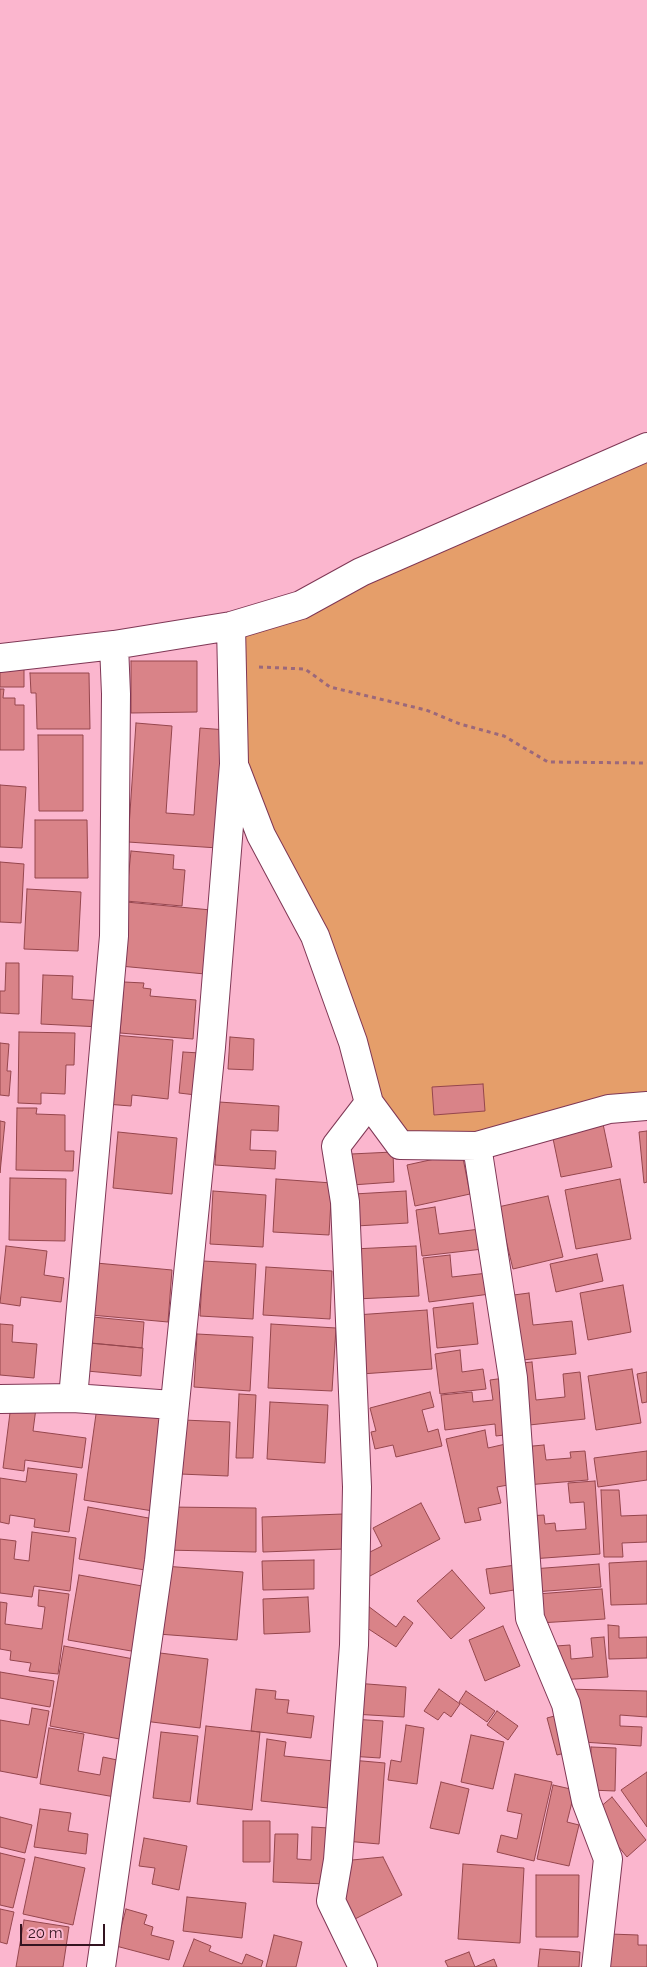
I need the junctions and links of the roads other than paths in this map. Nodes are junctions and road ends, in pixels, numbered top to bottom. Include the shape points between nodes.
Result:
1 (647, 447) edge
2 (231, 626) junction
3 (114, 645) junction
4 (0, 658) edge
5 (234, 764) junction
6 (369, 1103) junction
7 (647, 1106) edge
8 (477, 1146) junction
9 (73, 1398) junction
10 (1, 1405) edge
11 (173, 1405) junction
12 (101, 1967) edge
13 (363, 1967) edge
14 (596, 1967) edge

1 - 2 street via 361,572 301,605
2 - 3 street
2 - 5 street
3 - 4 street
3 - 9 street via 114,936
5 - 6 street via 261,835 314,936 353,1042
5 - 11 street via 211,1047
6 - 8 street via 400,1145
6 - 13 street via 336,1146 345,1202 356,1487 354,1645 338,1860 331,1901
7 - 8 street via 609,1109
8 - 14 street via 514,1378 530,1618 566,1704 586,1800 608,1859
9 - 10 street
9 - 11 street
11 - 12 street via 159,1560

